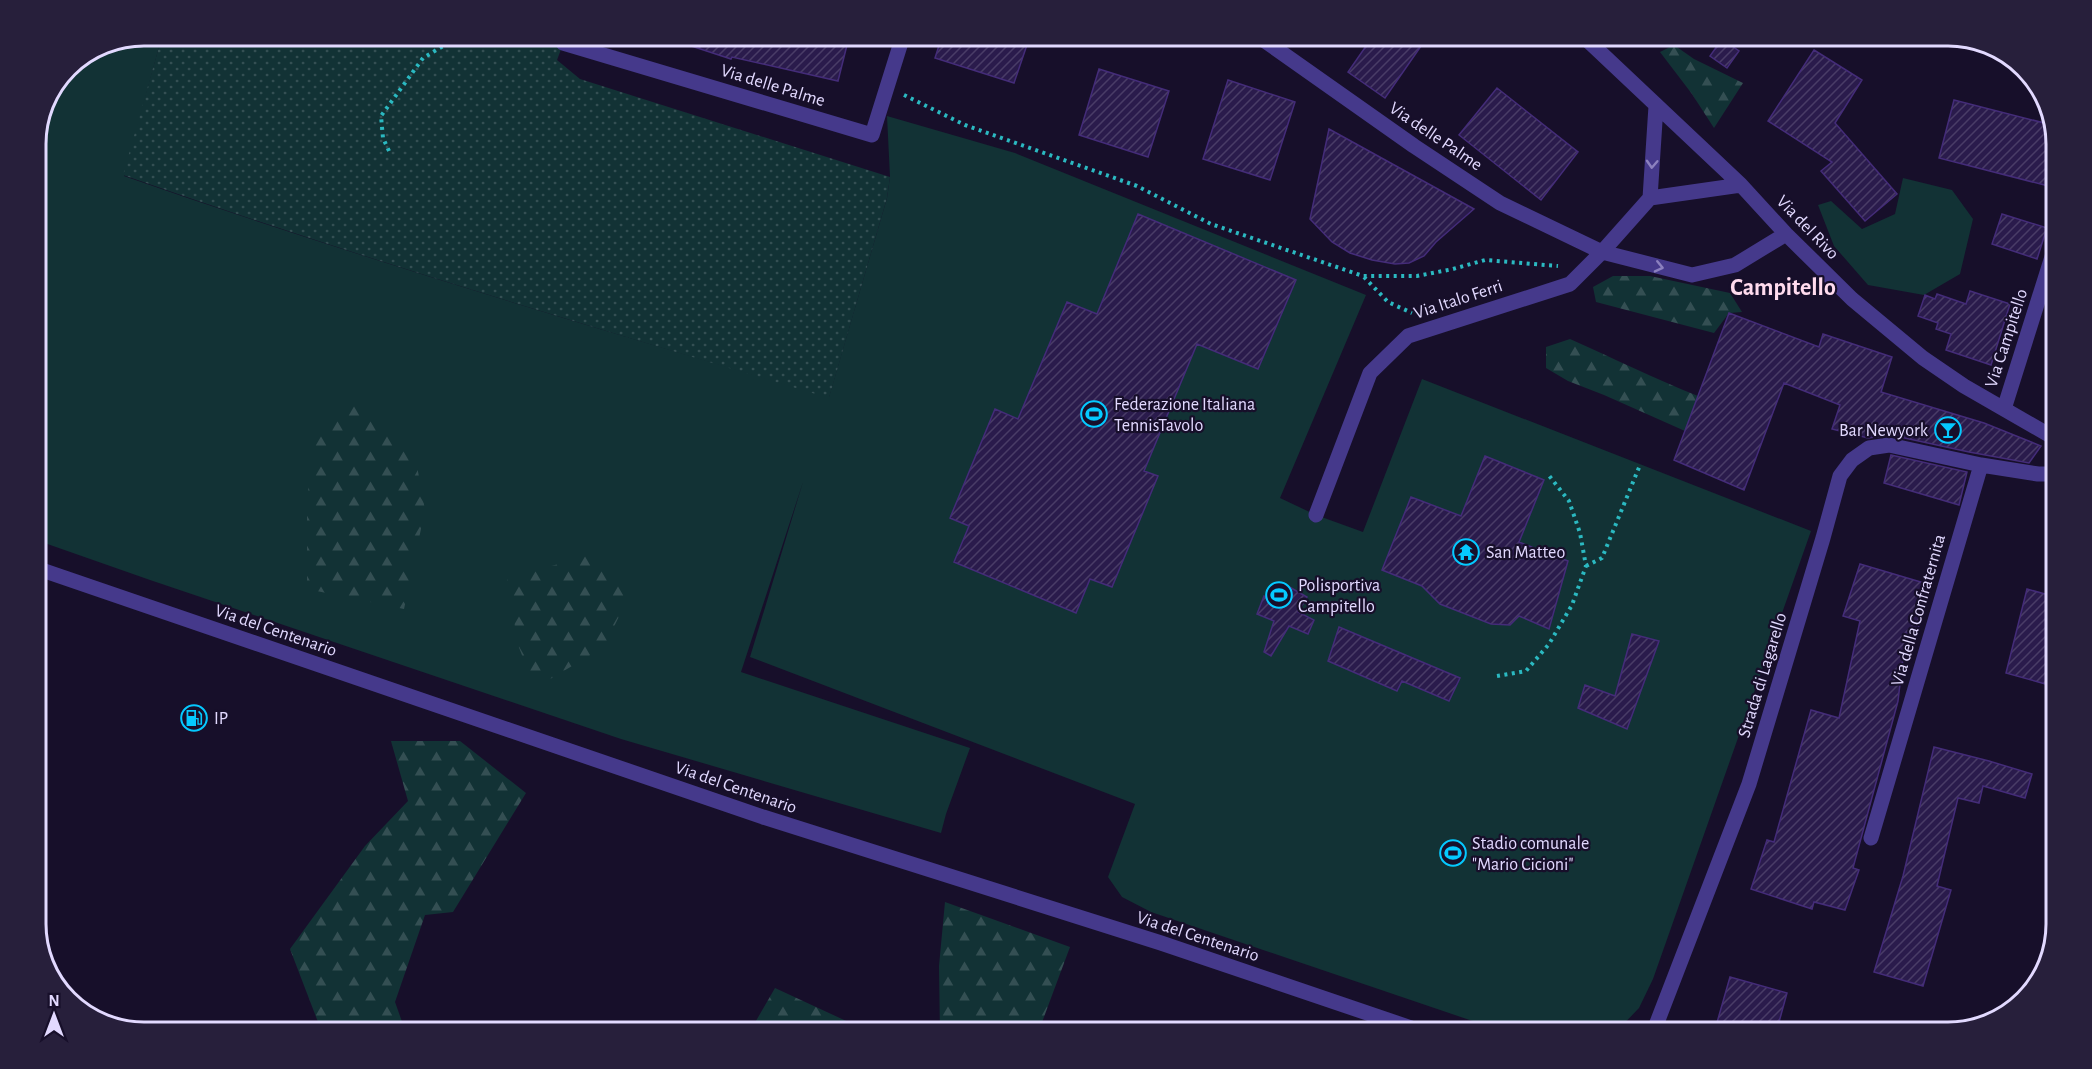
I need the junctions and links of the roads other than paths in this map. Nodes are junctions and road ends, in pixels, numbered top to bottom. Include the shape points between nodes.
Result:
1 (573, 46) edge
2 (900, 46) edge
3 (1272, 46) edge
4 (1593, 46) edge
5 (1656, 106) junction
6 (1741, 185) junction
7 (1650, 198) junction
8 (1786, 234) junction
9 (1602, 252) junction
10 (2045, 282) edge
11 (2004, 409) junction
12 (2045, 433) edge
13 (1981, 465) junction
14 (2045, 474) edge
15 (1316, 515) dead end
16 (47, 572) edge
17 (1871, 838) dead end
18 (1394, 1022) edge
19 (1656, 1022) edge

1 - 2 street, Via delle Palme via 872,135
3 - 9 street, Via delle Palme via 1500,202
4 - 5 street, Via del Rivo
5 - 6 street, Via del Rivo
5 -> 7 street
6 - 7 street
6 - 8 street, Via del Rivo
7 - 9 street
9 -> 8 street, Via delle Palme via 1692,275 1735,265
8 - 11 street, Via del Rivo via 1852,299 1923,358
9 - 15 street, Via Italo Ferri via 1570,284 1408,336 1370,373
10 - 11 street, Via Campitello
11 - 12 street, Via del Rivo
13 - 14 street
13 - 17 street, Via della Confraternita
13 - 19 street, Strada di Lagarello via 1889,445 1869,448 1852,460 1840,476 1749,784
16 - 18 street, Via del Centenario via 763,817 1161,943

